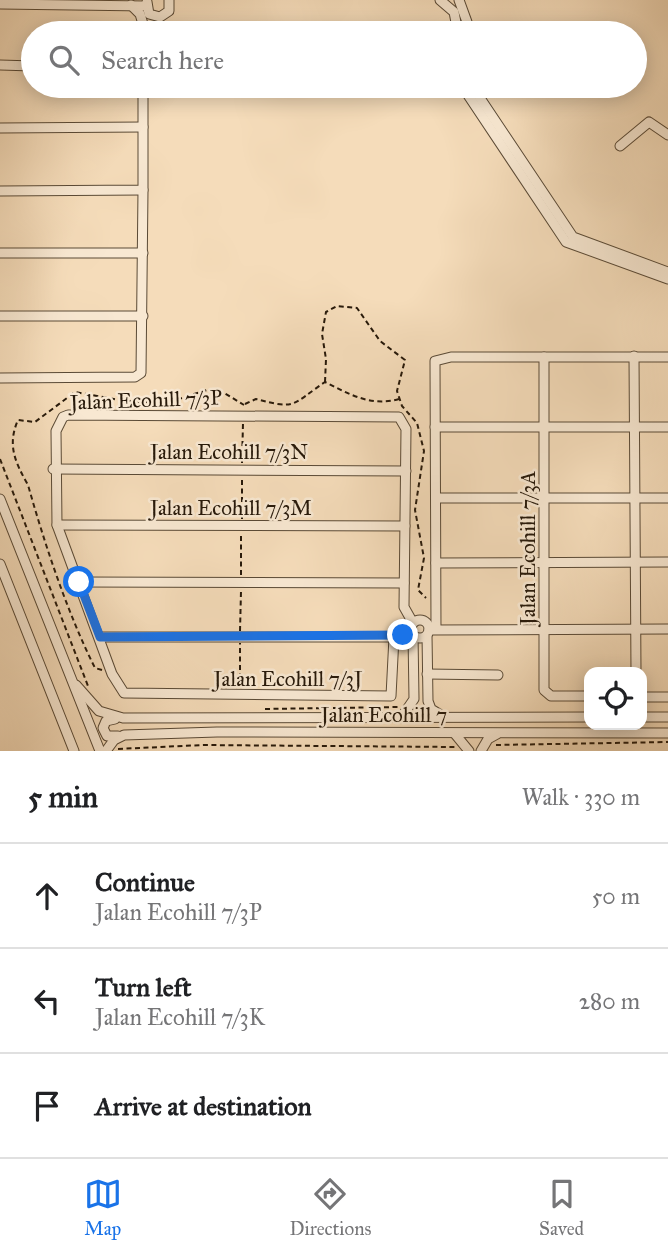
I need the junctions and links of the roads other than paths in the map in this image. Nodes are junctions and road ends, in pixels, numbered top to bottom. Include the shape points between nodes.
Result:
1 (169, 0) edge
2 (440, 0) edge
3 (459, 0) edge
4 (131, 3) edge
5 (0, 4) edge
6 (148, 7) edge
7 (141, 21) edge
8 (456, 21) edge
9 (467, 21) edge
10 (0, 65) edge
11 (21, 66) edge
12 (143, 98) edge
13 (471, 98) edge
14 (480, 98) edge
15 (144, 127) junction
16 (0, 128) edge
17 (668, 135) edge
18 (620, 146) dead end
19 (143, 190) junction
20 (0, 191) edge
21 (0, 253) edge
22 (143, 253) junction
23 (668, 272) edge
24 (668, 279) edge
25 (0, 316) edge
26 (144, 316) junction
27 (634, 356) junction
28 (544, 357) junction
29 (668, 357) edge
30 (0, 378) edge
31 (435, 427) junction
32 (544, 427) junction
33 (634, 427) junction
34 (668, 427) edge
35 (54, 469) junction
36 (406, 471) junction
37 (437, 498) junction
38 (545, 498) junction
39 (635, 498) junction
40 (668, 498) edge
41 (0, 499) edge
42 (57, 526) junction
43 (405, 526) junction
44 (668, 562) edge
45 (436, 563) junction
46 (545, 563) junction
47 (636, 563) junction
48 (0, 564) edge
49 (79, 582) junction
50 (404, 583) junction
51 (546, 629) junction
52 (636, 629) junction
53 (668, 629) edge
54 (412, 630) junction
55 (431, 632) junction
56 (100, 637) junction
57 (394, 637) junction
58 (636, 667) edge
59 (427, 674) junction
60 (498, 676) dead end
61 (76, 685) junction
62 (124, 693) joint
63 (584, 696) edge
64 (647, 697) edge
65 (668, 697) edge
66 (647, 717) edge
67 (668, 717) edge
68 (123, 718) junction
69 (401, 718) junction
70 (445, 718) junction
71 (584, 718) edge
72 (455, 733) junction
73 (668, 733) edge
74 (498, 734) junction
75 (124, 735) junction
76 (468, 749) edge
77 (485, 749) edge
78 (74, 751) edge
79 (100, 751) edge
80 (106, 751) edge

1 - 6 street via 166,14 160,17
2 - 8 street via 454,12
3 - 9 street
4 - 5 street
4 - 6 street
4 - 7 street
10 - 11 street
12 - 15 street
13 - 24 street via 566,242
14 - 23 street via 573,237
15 - 16 street
15 - 19 street
17 - 18 street via 649,122
19 - 20 street
19 - 22 street
21 - 22 street
22 - 26 street
25 - 26 street
26 - 30 street via 141,373 135,377
27 - 28 street
27 - 29 street
27 - 33 street
28 - 31 street via 435,361
28 - 32 street, Jalan Ecohill 7/3A
31 - 32 street
31 - 37 street
32 - 33 street
32 - 38 street, Jalan Ecohill 7/3A
33 - 34 street
33 - 39 street
35 - 36 street, Jalan Ecohill 7/3N
35 - 36 street, Jalan Ecohill 7/3P via 56,431 68,415 243,411 395,416 406,429
35 - 42 street, Jalan Ecohill 7/3P
36 - 43 street
37 - 38 street
37 - 45 street
38 - 39 street
38 - 46 street, Jalan Ecohill 7/3A
39 - 40 street
39 - 47 street
41 - 61 street
42 - 43 street, Jalan Ecohill 7/3M
42 - 49 street, Jalan Ecohill 7/3P
43 - 50 street
44 - 47 street
45 - 46 street
45 - 55 street
46 - 47 street
46 - 51 street, Jalan Ecohill 7/3A
47 - 52 street
48 - 78 street
49 - 50 street
49 - 56 street, Jalan Ecohill 7/3P
50 - 54 street via 404,607
51 - 52 street
51 - 55 street
51 - 63 street, Jalan Ecohill 7/3A via 543,677 547,694
52 - 53 street
52 - 58 street
54 - 55 street via 420,639
54 - 55 street via 424,620
54 - 57 street
54 - 69 street via 411,706
55 - 59 street
56 - 57 street
56 - 62 street, Jalan Ecohill 7/3P via 112,674
57 - 62 street, Jalan Ecohill 7/3J via 391,696
59 - 60 street
59 - 70 street via 431,709
61 - 68 street, Jalan Ecohill 7 via 99,711
61 - 79 street
64 - 65 street
66 - 67 street
68 - 69 street, Jalan Ecohill 7
68 - 75 street via 106,721 103,728 107,736
69 - 70 street, Jalan Ecohill 7
70 - 71 street, Jalan Ecohill 7
72 - 74 street, Jalan Ecohill 7
72 - 75 street, Jalan Ecohill 7
72 - 76 street
73 - 74 street, Jalan Ecohill 7
74 - 77 street via 488,739
75 - 80 street

